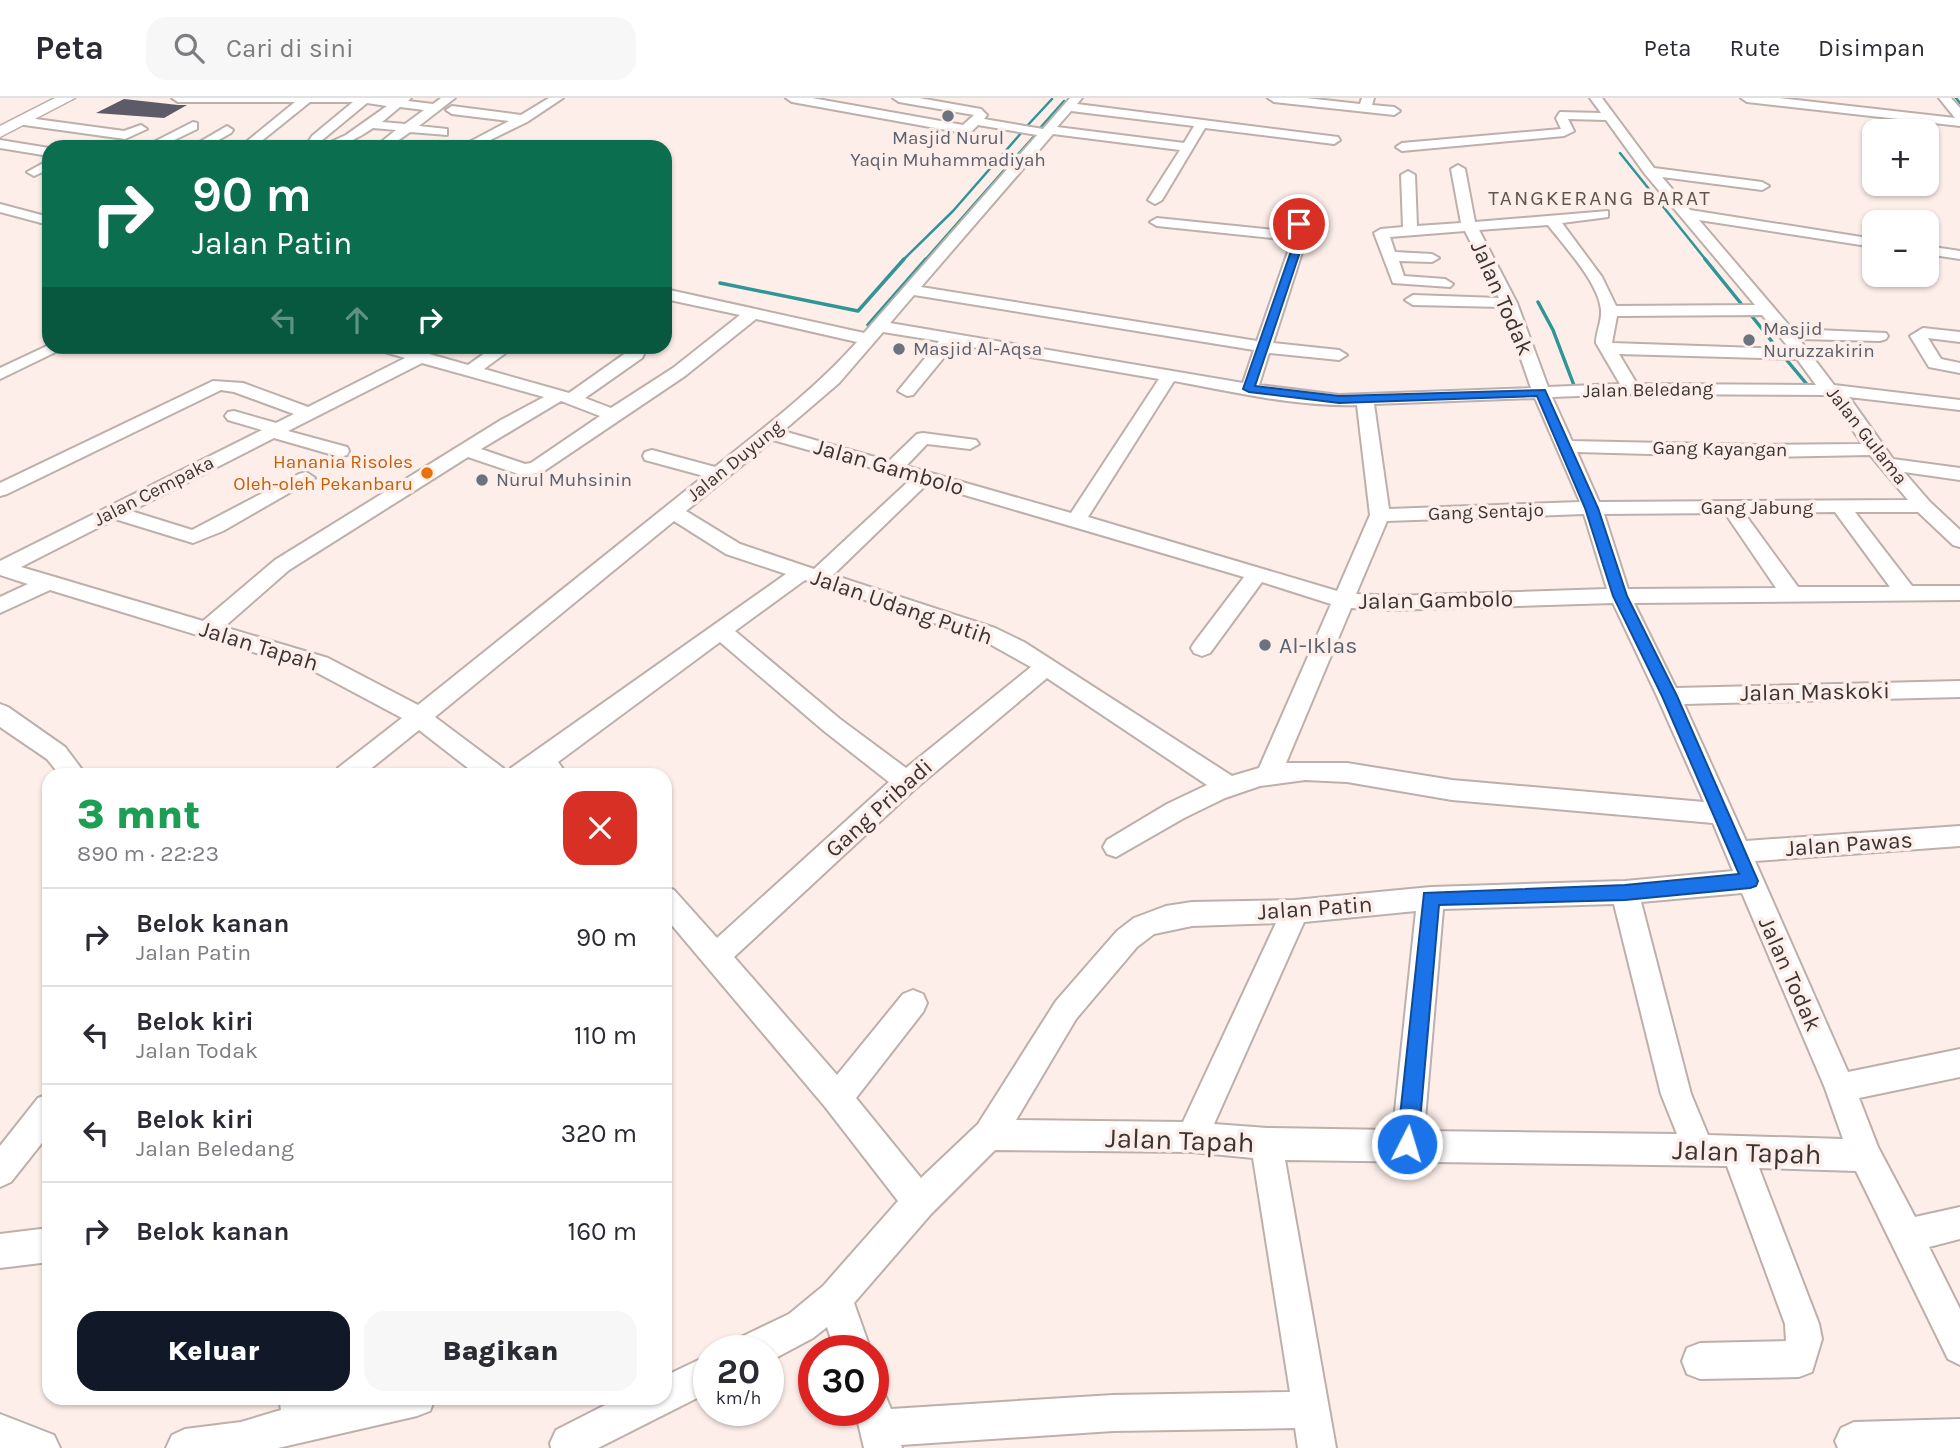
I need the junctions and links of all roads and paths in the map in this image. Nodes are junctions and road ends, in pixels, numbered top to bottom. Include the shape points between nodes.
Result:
1 (67, 98) edge
2 (178, 98) edge
3 (308, 98) edge
4 (557, 98) edge
5 (792, 98) edge
6 (899, 98) edge
7 (1275, 98) edge
8 (1596, 98) edge
9 (1747, 98) edge
10 (1945, 98) edge
11 (362, 99) edge
12 (402, 100) edge
13 (1305, 100) edge
14 (832, 101) edge
15 (1070, 101) edge
16 (1366, 103) edge
17 (451, 104) edge
18 (943, 105) junction
19 (434, 108) junction
20 (1394, 111) dead end
21 (1960, 116) edge
22 (1610, 117) junction
23 (523, 119) junction
24 (20, 121) junction
25 (976, 121) junction
26 (924, 122) junction
27 (1960, 122) edge
28 (371, 124) junction
29 (1201, 124) junction
30 (193, 126) dead end
31 (141, 128) dead end
32 (408, 128) junction
33 (89, 131) junction
34 (227, 131) dead end
35 (1049, 131) junction
36 (0, 132) edge
37 (443, 132) dead end
38 (71, 140) edge
39 (164, 140) edge
40 (210, 140) edge
41 (255, 140) edge
42 (315, 140) edge
43 (345, 140) edge
44 (391, 140) edge
45 (480, 140) edge
46 (1334, 140) dead end
47 (0, 145) edge
48 (1188, 147) junction
49 (1402, 147) dead end
50 (42, 154) edge
51 (42, 163) edge
52 (1458, 169) dead end
53 (1650, 171) junction
54 (34, 172) dead end
55 (1408, 175) dead end
56 (1762, 186) dead end
57 (1155, 200) dead end
58 (1298, 206) dead end
59 (0, 208) edge
60 (1603, 214) dead end
61 (1688, 214) junction
62 (42, 219) edge
63 (1552, 220) junction
64 (1157, 222) dead end
65 (1469, 225) junction
66 (1410, 229) junction
67 (1300, 237) junction
68 (1862, 241) edge
69 (1939, 252) edge
70 (1388, 256) junction
71 (1960, 256) edge
72 (1432, 258) dead end
73 (1445, 284) dead end
74 (911, 289) junction
75 (672, 297) edge
76 (1413, 300) dead end
77 (1509, 303) junction
78 (1767, 310) junction
79 (1609, 311) junction
80 (752, 314) junction
81 (873, 333) junction
82 (1787, 334) junction
83 (1881, 336) dead end
84 (1960, 337) edge
85 (950, 339) junction
86 (1263, 347) junction
87 (1606, 349) junction
88 (43, 354) edge
89 (407, 354) edge
90 (431, 354) edge
91 (496, 354) edge
92 (636, 354) dead end
93 (1802, 354) junction
94 (1339, 355) dead end
95 (424, 359) junction
96 (1960, 368) edge
97 (471, 371) junction
98 (0, 374) edge
99 (1170, 375) junction
100 (1249, 389) junction
101 (1632, 389) junction
102 (1829, 390) junction
103 (907, 391) dead end
104 (1541, 392) junction
105 (565, 398) junction
106 (1365, 399) junction
107 (1960, 405) edge
108 (309, 413) junction
109 (613, 415) junction
110 (233, 416) dead end
111 (274, 430) junction
112 (769, 433) junction
113 (970, 444) dead end
114 (1565, 446) junction
115 (1875, 449) junction
116 (467, 450) junction
117 (340, 451) dead end
118 (652, 456) dead end
119 (237, 460) dead end
120 (1888, 464) junction
121 (892, 469) junction
122 (718, 474) junction
123 (1960, 474) edge
124 (306, 478) dead end
125 (923, 478) junction
126 (186, 480) junction
127 (0, 490) edge
128 (1923, 506) junction
129 (1592, 508) junction
130 (1731, 508) junction
131 (1842, 508) junction
132 (672, 511) junction
133 (120, 514) junction
134 (1380, 515) junction
135 (1076, 520) junction
136 (1960, 541) edge
137 (1, 568) edge
138 (1257, 574) junction
139 (810, 575) junction
140 (48, 582) junction
141 (1960, 593) edge
142 (1907, 594) junction
143 (1791, 595) junction
144 (1620, 596) junction
145 (1345, 601) junction
146 (0, 606) edge
147 (207, 630) junction
148 (721, 631) junction
149 (1202, 648) dead end
150 (1046, 667) junction
151 (1960, 689) edge
152 (1670, 696) junction
153 (0, 713) edge
154 (418, 716) junction
155 (68, 768) edge
156 (356, 768) edge
157 (485, 768) edge
158 (549, 768) edge
159 (1268, 775) junction
160 (906, 782) junction
161 (1230, 788) junction
162 (1721, 814) junction
163 (1960, 835) edge
164 (1116, 847) dead end
165 (1738, 852) junction
166 (1750, 881) junction
167 (1625, 892) junction
168 (1430, 898) junction
169 (672, 906) edge
170 (1295, 911) junction
171 (717, 956) junction
172 (913, 1003) dead end
173 (1960, 1063) edge
174 (1840, 1088) junction
175 (837, 1098) junction
176 (42, 1118) edge
177 (989, 1135) junction
178 (1192, 1137) junction
179 (1267, 1144) junction
180 (1407, 1144) junction
181 (1699, 1151) junction
182 (1737, 1151) junction
183 (1865, 1156) junction
184 (0, 1171) edge
185 (919, 1202) junction
186 (1960, 1223) edge
187 (1905, 1236) junction
188 (42, 1246) edge
189 (0, 1251) edge
190 (835, 1298) junction
191 (783, 1335) edge
192 (848, 1335) edge
193 (1960, 1347) edge
194 (1700, 1361) dead end
195 (693, 1381) edge
196 (672, 1392) edge
197 (348, 1405) edge
198 (644, 1405) edge
199 (299, 1410) edge
200 (1311, 1410) junction
201 (879, 1429) edge
202 (0, 1432) edge
203 (1960, 1438) edge
204 (1854, 1441) dead end
205 (241, 1444) edge
206 (41, 1448) edge
207 (185, 1448) edge
208 (569, 1448) edge
209 (1317, 1448) edge

1 - 24 main road
2 - 3 street
3 - 11 street
3 - 41 street
4 - 23 street
5 - 14 street
6 - 18 street
7 - 13 street
8 - 22 street, Jalan Gulama
9 - 27 street
10 - 21 street
11 - 12 street
11 - 42 street
12 - 19 street
12 - 28 street
13 - 16 street
14 - 26 street
15 - 29 street
15 - 35 street, Jalan Duyung
16 - 20 street
17 - 19 street
17 - 23 street
18 - 25 street via 980,113
18 - 26 street
19 - 32 street
22 - 49 street via 1564,115 1568,131 1564,132
22 - 53 street, Jalan Gulama
23 - 45 street
24 - 33 street
24 - 36 main road
25 - 26 street via 963,129
25 - 35 street
28 - 32 street
28 - 43 street
29 - 46 street
29 - 48 street
30 - 39 street
31 - 33 street via 125,135
32 - 37 street
32 - 44 street
33 - 38 street
34 - 40 street
35 - 48 street
35 - 74 street, Jalan Duyung
47 - 50 street
48 - 57 street
51 - 54 street
52 - 65 street, Jalan Todak
53 - 56 street
53 - 61 street, Jalan Gulama
55 - 66 street
58 - 67 street
59 - 62 street
60 - 63 street
61 - 68 street
61 - 78 street, Jalan Gulama
63 - 65 street
63 - 79 street via 1594,278
64 - 67 street
65 - 66 street
65 - 77 street, Jalan Todak
66 - 70 street via 1381,233
67 - 86 street
69 - 71 street
70 - 72 street
70 - 73 street via 1399,281
74 - 81 street, Jalan Duyung
74 - 86 street
75 - 80 street, Jalan Beledang
76 - 77 street
77 - 104 street, Jalan Todak
78 - 79 street
78 - 82 street, Jalan Gulama
79 - 87 street via 1603,338
80 - 81 street, Jalan Beledang
80 - 109 street via 679,372
81 - 85 street, Jalan Beledang
81 - 112 street, Jalan Duyung via 809,401
82 - 83 street
82 - 93 street, Jalan Gulama
84 - 96 street via 1918,335 1935,363
85 - 99 street, Jalan Beledang
85 - 103 street
86 - 94 street
86 - 100 street
87 - 93 street
87 - 101 street
88 - 98 street
89 - 95 street
90 - 95 street
91 - 97 street
92 - 105 street
93 - 102 street, Jalan Gulama
95 - 97 street
95 - 108 street, Jalan Cempaka
97 - 105 street
99 - 100 street, Jalan Beledang
99 - 135 street
100 - 106 street, Jalan Beledang
101 - 102 street, Jalan Beledang
101 - 104 street, Jalan Beledang
102 - 107 street, Jalan Beledang
102 - 115 street, Jalan Gulama via 1840,397
104 - 106 street, Jalan Beledang
104 - 114 street, Jalan Todak
105 - 109 street
105 - 116 street
106 - 134 street
108 - 111 street, Jalan Cempaka
108 - 127 street via 237,387 219,386
109 - 116 street via 537,467 524,470
110 - 111 street
111 - 117 street
111 - 126 street, Jalan Cempaka
112 - 121 street, Jalan Gambolo
112 - 122 street, Jalan Duyung
113 - 121 street via 921,439
114 - 115 street, Gang Kayangan
114 - 129 street, Jalan Todak
115 - 120 street, Jalan Gulama
116 - 147 street via 282,565
118 - 122 street
119 - 126 street
120 - 123 street
120 - 128 street, Jalan Gulama
121 - 125 street, Jalan Gambolo
122 - 132 street, Jalan Duyung
124 - 133 street via 200,535 186,536
125 - 135 street, Jalan Gambolo
125 - 139 street
126 - 133 street, Jalan Cempaka
128 - 131 street, Gang Jabung
128 - 136 street, Jalan Gulama
129 - 130 street, Gang Jabung
129 - 134 street, Gang Sentajo
129 - 144 street, Jalan Todak
130 - 131 street, Gang Jabung
130 - 143 street
131 - 142 street
132 - 139 street, Jalan Udang Putih via 733,549
132 - 154 street, Jalan Duyung
133 - 137 street, Jalan Cempaka
134 - 145 street
135 - 138 street, Jalan Gambolo
137 - 140 street, Jalan Tapah
138 - 145 street, Jalan Gambolo
138 - 149 street
139 - 148 street
139 - 150 street, Jalan Udang Putih via 987,633
140 - 146 street
140 - 147 street, Jalan Tapah
141 - 142 street, Jalan Gambolo
142 - 143 street, Jalan Gambolo
143 - 144 street, Jalan Gambolo
144 - 145 street, Jalan Gambolo
144 - 152 street, Jalan Todak
145 - 159 street
147 - 154 street, Jalan Tapah via 320,664
148 - 158 street
148 - 160 street
150 - 160 street, Gang Pribadi
150 - 161 street, Jalan Udang Putih
151 - 152 street, Jalan Maskoki
152 - 162 street, Jalan Todak
153 - 155 street via 56,753
154 - 156 street, Jalan Duyung
154 - 157 street, Jalan Tapah
159 - 161 street
159 - 162 street via 1319,770 1452,790
160 - 171 street, Gang Pribadi
161 - 164 street via 1182,805
162 - 165 street, Jalan Todak
163 - 165 street, Jalan Pawas
165 - 166 street, Jalan Todak
166 - 167 street, Jalan Patin
166 - 174 street, Jalan Todak
167 - 168 street, Jalan Patin
167 - 181 street via 1676,1094
168 - 170 street, Jalan Patin
168 - 180 street
169 - 171 street
170 - 177 street, Jalan Patin via 1192,914 1144,926 1066,1010
170 - 178 street
171 - 175 street
172 - 175 street
173 - 174 street
174 - 183 street, Jalan Todak
175 - 185 street
176 - 184 street
177 - 178 street, Jalan Tapah
177 - 185 street
178 - 179 street, Jalan Tapah
179 - 180 street, Jalan Tapah
179 - 200 street
180 - 181 street, Jalan Tapah
181 - 182 street, Jalan Tapah
182 - 183 street, Jalan Tapah
182 - 194 street via 1804,1339 1799,1359
183 - 187 street, Jalan Todak
185 - 190 street
186 - 187 street
187 - 193 street, Jalan Todak
188 - 189 street
190 - 191 street
190 - 192 street
195 - 196 street
197 - 199 street
198 - 208 street via 569,1443
199 - 205 street
200 - 201 street via 1113,1413
200 - 209 street
202 - 206 street
203 - 204 street
205 - 207 street

